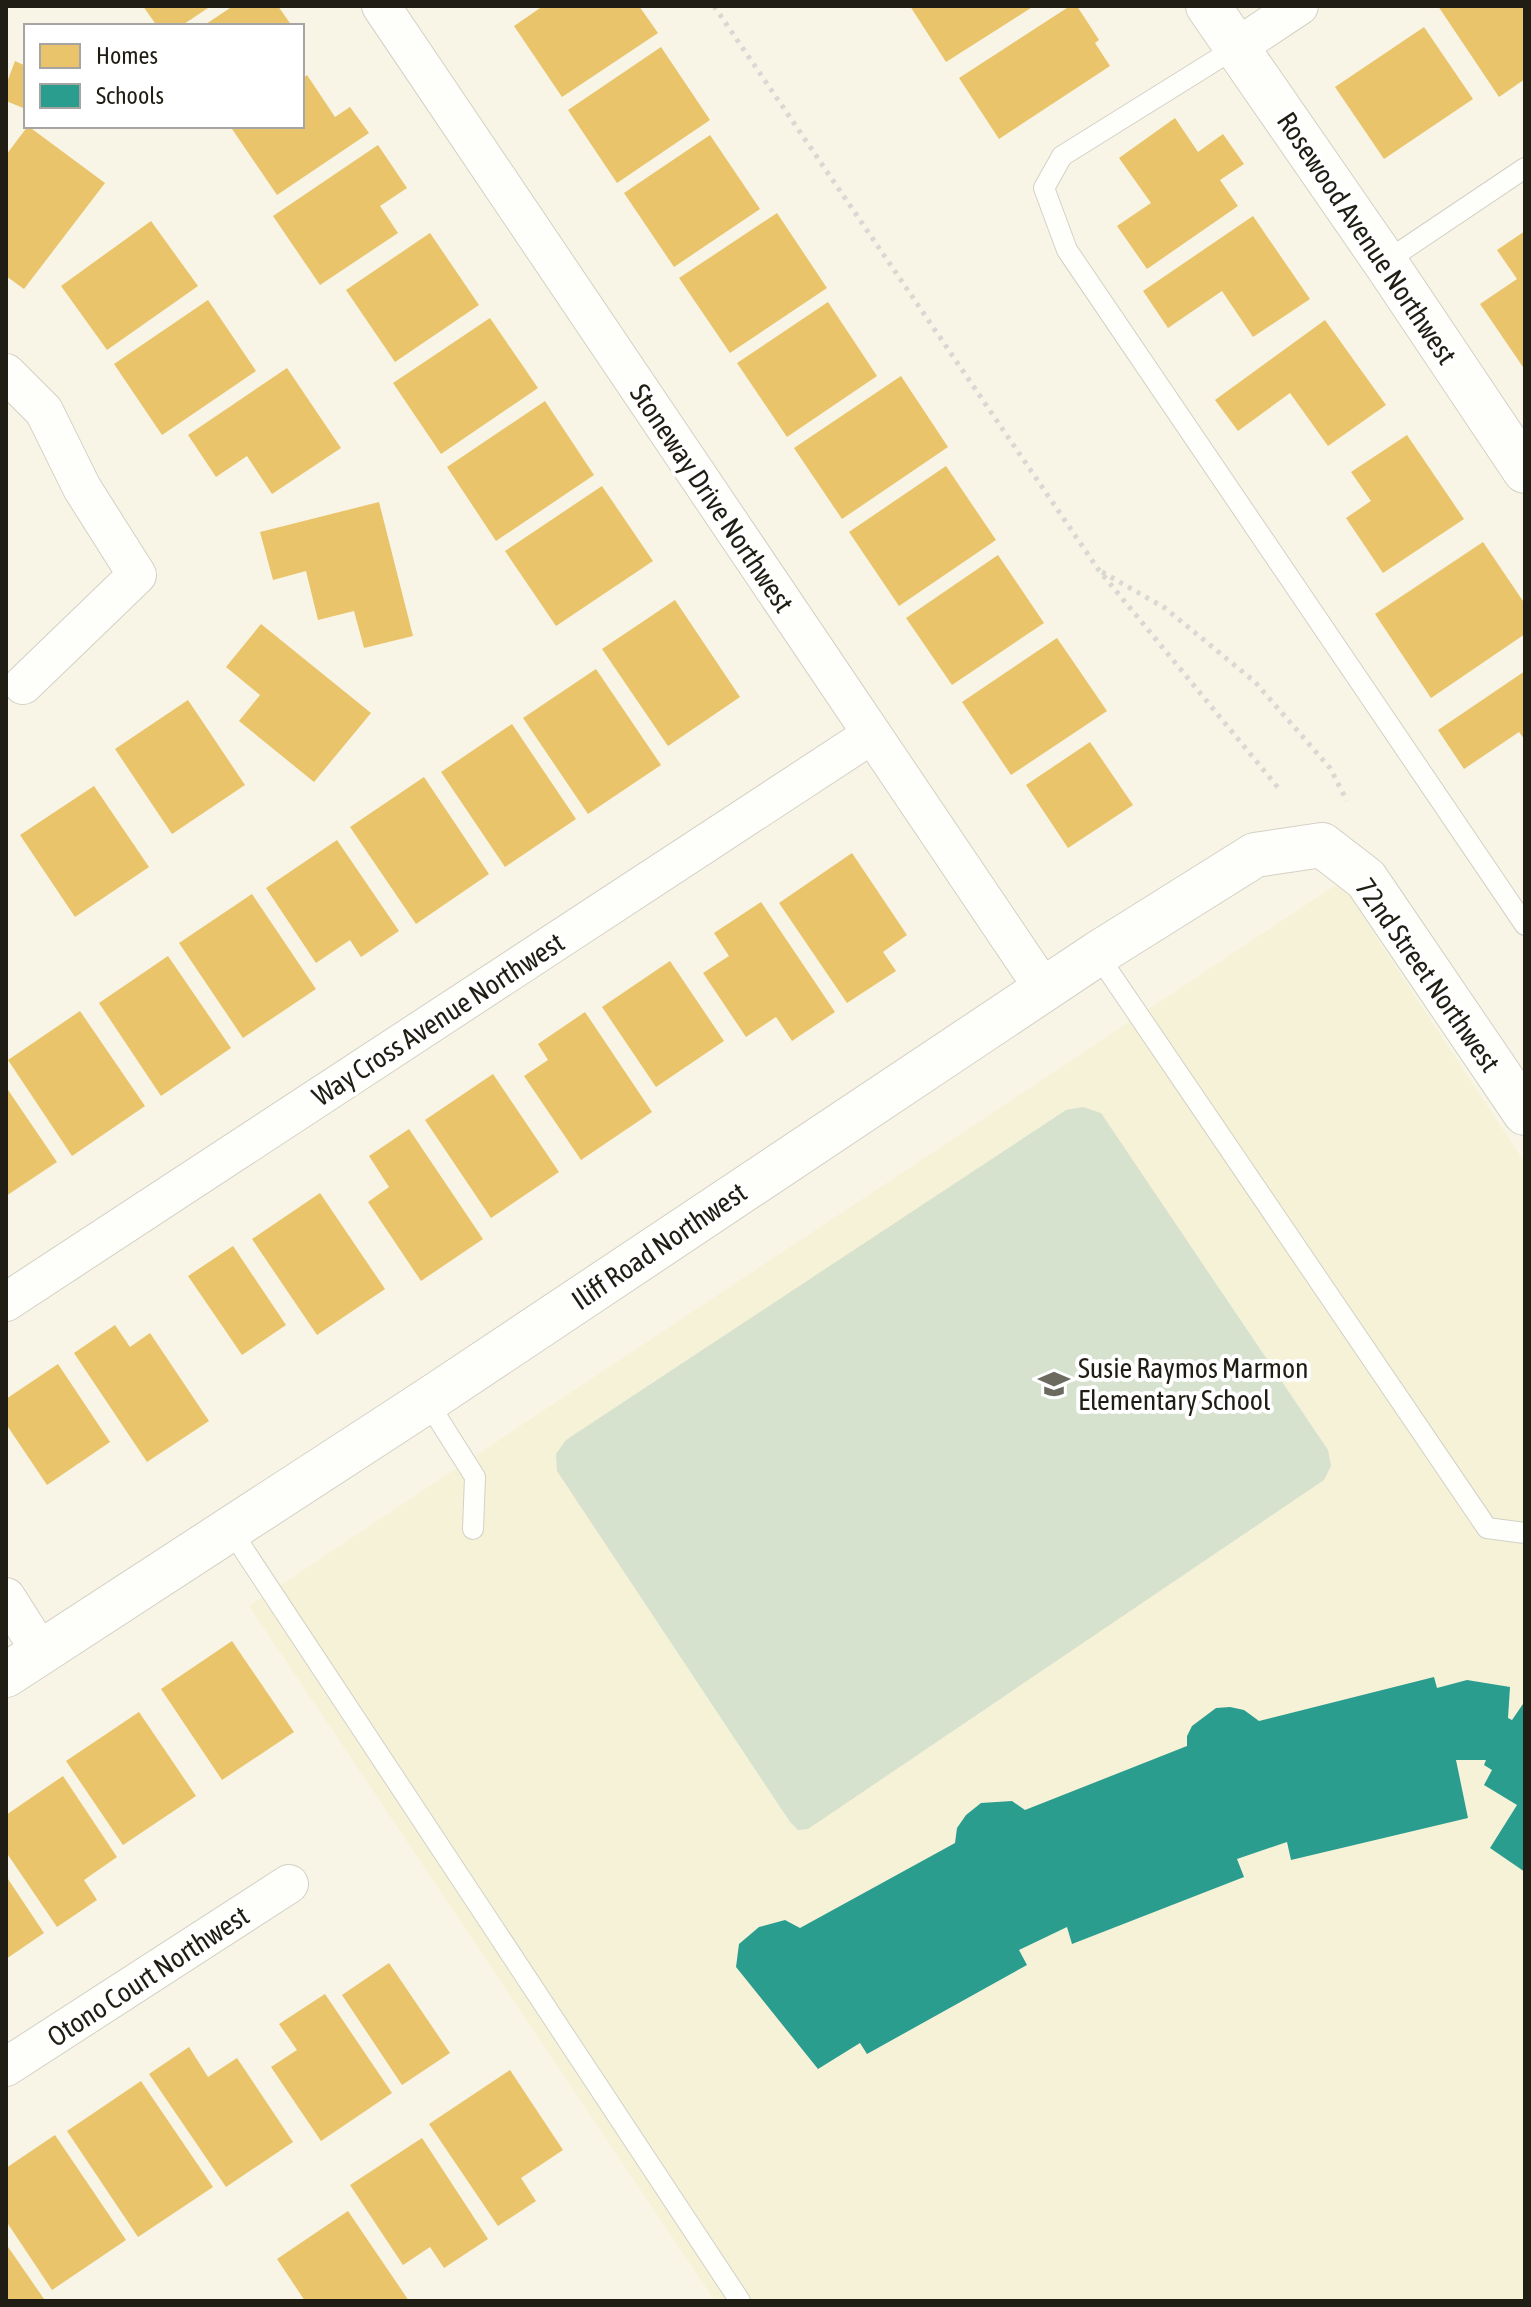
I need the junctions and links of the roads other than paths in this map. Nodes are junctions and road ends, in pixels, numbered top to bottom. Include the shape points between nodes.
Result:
1 (381, 6) edge
2 (1208, 6) edge
3 (1299, 6) edge
4 (1237, 47) junction
5 (1525, 168) edge
6 (1385, 262) junction
7 (6, 373) edge
8 (1524, 469) edge
9 (23, 685) dead end
10 (871, 735) junction
11 (1322, 845) joint
12 (1525, 925) edge
13 (1097, 954) junction
14 (1044, 989) junction
15 (1525, 1113) edge
16 (6, 1302) edge
17 (427, 1401) junction
18 (230, 1529) junction
19 (473, 1529) dead end
20 (1525, 1533) edge
21 (6, 1597) edge
22 (23, 1664) edge
23 (289, 1884) dead end
24 (6, 2067) edge
25 (740, 2301) edge

1 - 10 street, Stoneway Drive Northwest
2 - 4 street, Rosewood Avenue Northwest
3 - 4 street
4 - 6 street, Rosewood Avenue Northwest
4 - 12 lane via 1062,156 1044,188 1067,250
5 - 6 lane
6 - 8 street, Rosewood Avenue Northwest
7 - 9 street via 44,411 82,488 137,575
10 - 14 street, Stoneway Drive Northwest
10 - 16 street, Way Cross Avenue Northwest
11 - 13 street, Iliff Road Northwest via 1255,855
11 - 15 street, 72nd Street Northwest via 1366,879
13 - 14 street, Iliff Road Northwest
13 - 20 lane via 1487,1528
14 - 17 street, Iliff Road Northwest
17 - 18 street, Iliff Road Northwest
17 - 19 lane via 475,1477
18 - 22 street, Iliff Road Northwest
18 - 25 lane
21 - 22 street
23 - 24 street, Otono Court Northwest

